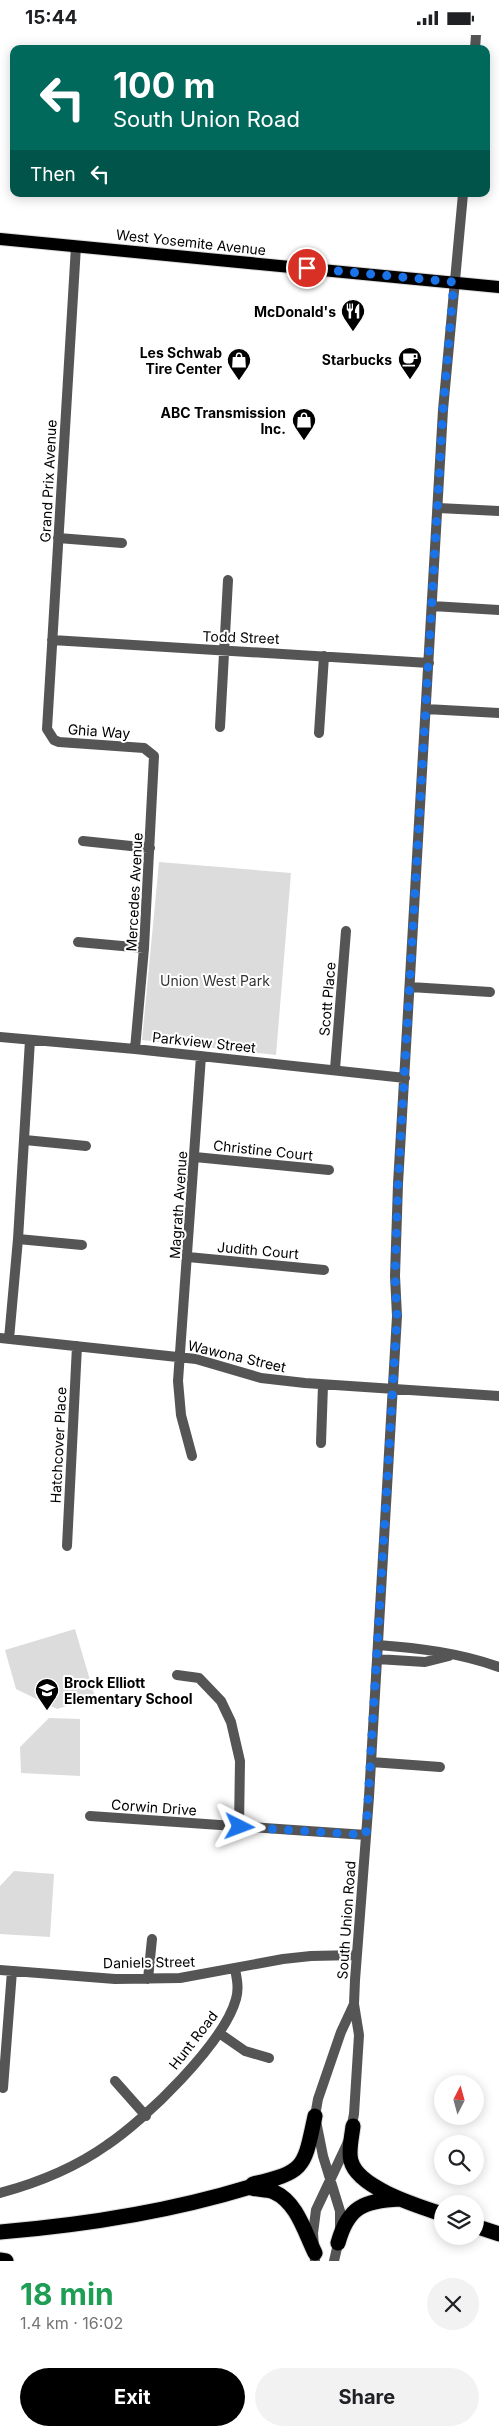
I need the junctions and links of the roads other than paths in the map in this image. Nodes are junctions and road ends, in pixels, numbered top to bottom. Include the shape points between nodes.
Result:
1 (463, 197) edge
2 (0, 239) edge
3 (76, 246) junction
4 (454, 282) junction
5 (499, 287) edge
6 (438, 508) junction
7 (499, 511) edge
8 (58, 538) junction
9 (122, 543) dead end
10 (228, 580) dead end
11 (432, 606) junction
12 (499, 610) edge
13 (52, 640) junction
14 (224, 651) junction
15 (324, 656) junction
16 (429, 663) junction
17 (426, 709) junction
18 (499, 713) edge
19 (48, 718) joint
20 (220, 727) dead end
21 (319, 733) dead end
22 (137, 748) joint
23 (83, 841) dead end
24 (150, 848) junction
25 (346, 931) dead end
26 (78, 942) dead end
27 (144, 948) junction
28 (410, 987) junction
29 (490, 992) dead end
30 (0, 1037) edge
31 (30, 1041) junction
32 (135, 1049) junction
33 (201, 1056) junction
34 (335, 1069) junction
35 (405, 1078) junction
36 (25, 1140) junction
37 (86, 1146) dead end
38 (194, 1157) junction
39 (329, 1170) dead end
40 (18, 1239) junction
41 (82, 1245) dead end
42 (188, 1257) junction
43 (324, 1270) dead end
44 (4, 1339) edge
45 (77, 1346) junction
46 (179, 1356) junction
47 (324, 1385) junction
48 (392, 1390) junction
49 (499, 1396) edge
50 (321, 1443) dead end
51 (192, 1456) dead end
52 (67, 1546) dead end
53 (378, 1645) junction
54 (450, 1656) junction
55 (377, 1659) junction
56 (499, 1667) edge
57 (177, 1675) dead end
58 (371, 1762) junction
59 (440, 1767) dead end
60 (90, 1816) dead end
61 (240, 1827) junction
62 (366, 1835) junction
63 (152, 1939) dead end
64 (357, 1955) junction
65 (235, 1969) junction
66 (0, 1970) edge
67 (12, 1971) junction
68 (148, 1979) junction
69 (354, 2004) junction
70 (219, 2033) junction
71 (268, 2058) dead end
72 (115, 2081) dead end
73 (3, 2088) dead end
74 (146, 2115) junction
75 (315, 2116) junction
76 (353, 2126) junction
77 (330, 2178) junction
78 (250, 2187) junction
79 (0, 2193) edge
80 (400, 2199) junction
81 (434, 2212) edge
82 (484, 2229) edge
83 (0, 2232) edge
84 (499, 2234) edge
85 (338, 2243) junction
86 (315, 2257) edge
87 (0, 2261) edge
88 (6, 2261) edge
89 (334, 2261) edge

1 - 4 street, South Union Road
2 - 3 main road, West Yosemite Avenue
3 - 4 main road, West Yosemite Avenue
3 - 8 street, Grand Prix Avenue
4 - 5 main road, West Yosemite Avenue
4 - 6 street, South Union Road
6 - 7 street
6 - 11 street, South Union Road
8 - 9 street
8 - 13 street, Grand Prix Avenue
10 - 14 street
11 - 12 street
11 - 16 street, South Union Road
13 - 14 street, Todd Street
13 - 19 street, Grand Prix Avenue
14 - 15 street, Todd Street
14 - 20 street
15 - 16 street, Todd Street
15 - 21 street
16 - 17 street, South Union Road
17 - 18 street
17 - 28 street, South Union Road
19 - 22 street, Ghia Way via 49,734 59,742
22 - 24 street, Mercedes Avenue via 144,748 154,757
23 - 24 street
24 - 27 street, Mercedes Avenue
25 - 34 street, Scott Place
26 - 27 street
27 - 32 street, Mercedes Avenue
28 - 29 street
28 - 35 street, South Union Road
30 - 31 street, Parkview Street
31 - 32 street, Parkview Street
31 - 36 street
32 - 33 street, Parkview Street
33 - 34 street, Parkview Street
33 - 38 street, Magrath Avenue
34 - 35 street, Parkview Street
35 - 48 street, South Union Road via 398,1184 397,1317
36 - 37 street
36 - 40 street
38 - 39 street, Christine Court
38 - 42 street, Magrath Avenue
40 - 41 street
40 - 44 street
42 - 43 street, Judith Court
42 - 46 street, Magrath Avenue
44 - 45 street, Wawona Street
45 - 46 street, Wawona Street
45 - 52 street, Hatchcover Place
46 - 47 street, Wawona Street via 261,1378
46 - 51 street, Magrath Avenue via 181,1415
47 - 48 street, Wawona Street
47 - 50 street
48 - 49 street, Wawona Street
48 - 53 street, South Union Road
53 - 54 street via 426,1649
53 - 55 street, South Union Road
54 - 55 street via 425,1662
54 - 56 street
55 - 58 street, South Union Road
57 - 61 street via 199,1679 220,1701 231,1722 240,1761
58 - 59 street
58 - 62 street, South Union Road
60 - 61 street, Corwin Drive
61 - 62 street, Corwin Drive
62 - 64 street, South Union Road
63 - 68 street
64 - 65 street, Daniels Street via 311,1955
64 - 69 street, South Union Road
65 - 68 street, Daniels Street via 180,1978
65 - 70 street, Hunt Road via 237,1998
66 - 67 street, Daniels Street
67 - 68 street, Daniels Street
67 - 73 street
69 - 75 street, South Union Road via 341,2032
69 - 76 street, South Union Road via 359,2035
70 - 71 street via 245,2051
70 - 74 street, Hunt Road
72 - 74 street
74 - 79 street, Hunt Road via 107,2146 47,2176
75 - 77 street, South Union Road
75 - 78 highway via 308,2151 296,2170
76 - 77 street, South Union Road
76 - 80 highway via 350,2157 356,2173
77 - 85 street, South Union Road via 340,2211
77 - 86 street, South Union Road via 315,2216
78 - 83 highway via 217,2198 135,2215
78 - 86 highway via 272,2191 287,2201
80 - 81 highway
80 - 85 highway via 375,2201 358,2208 345,2223
82 - 84 highway
85 - 89 street, South Union Road
87 - 88 highway

